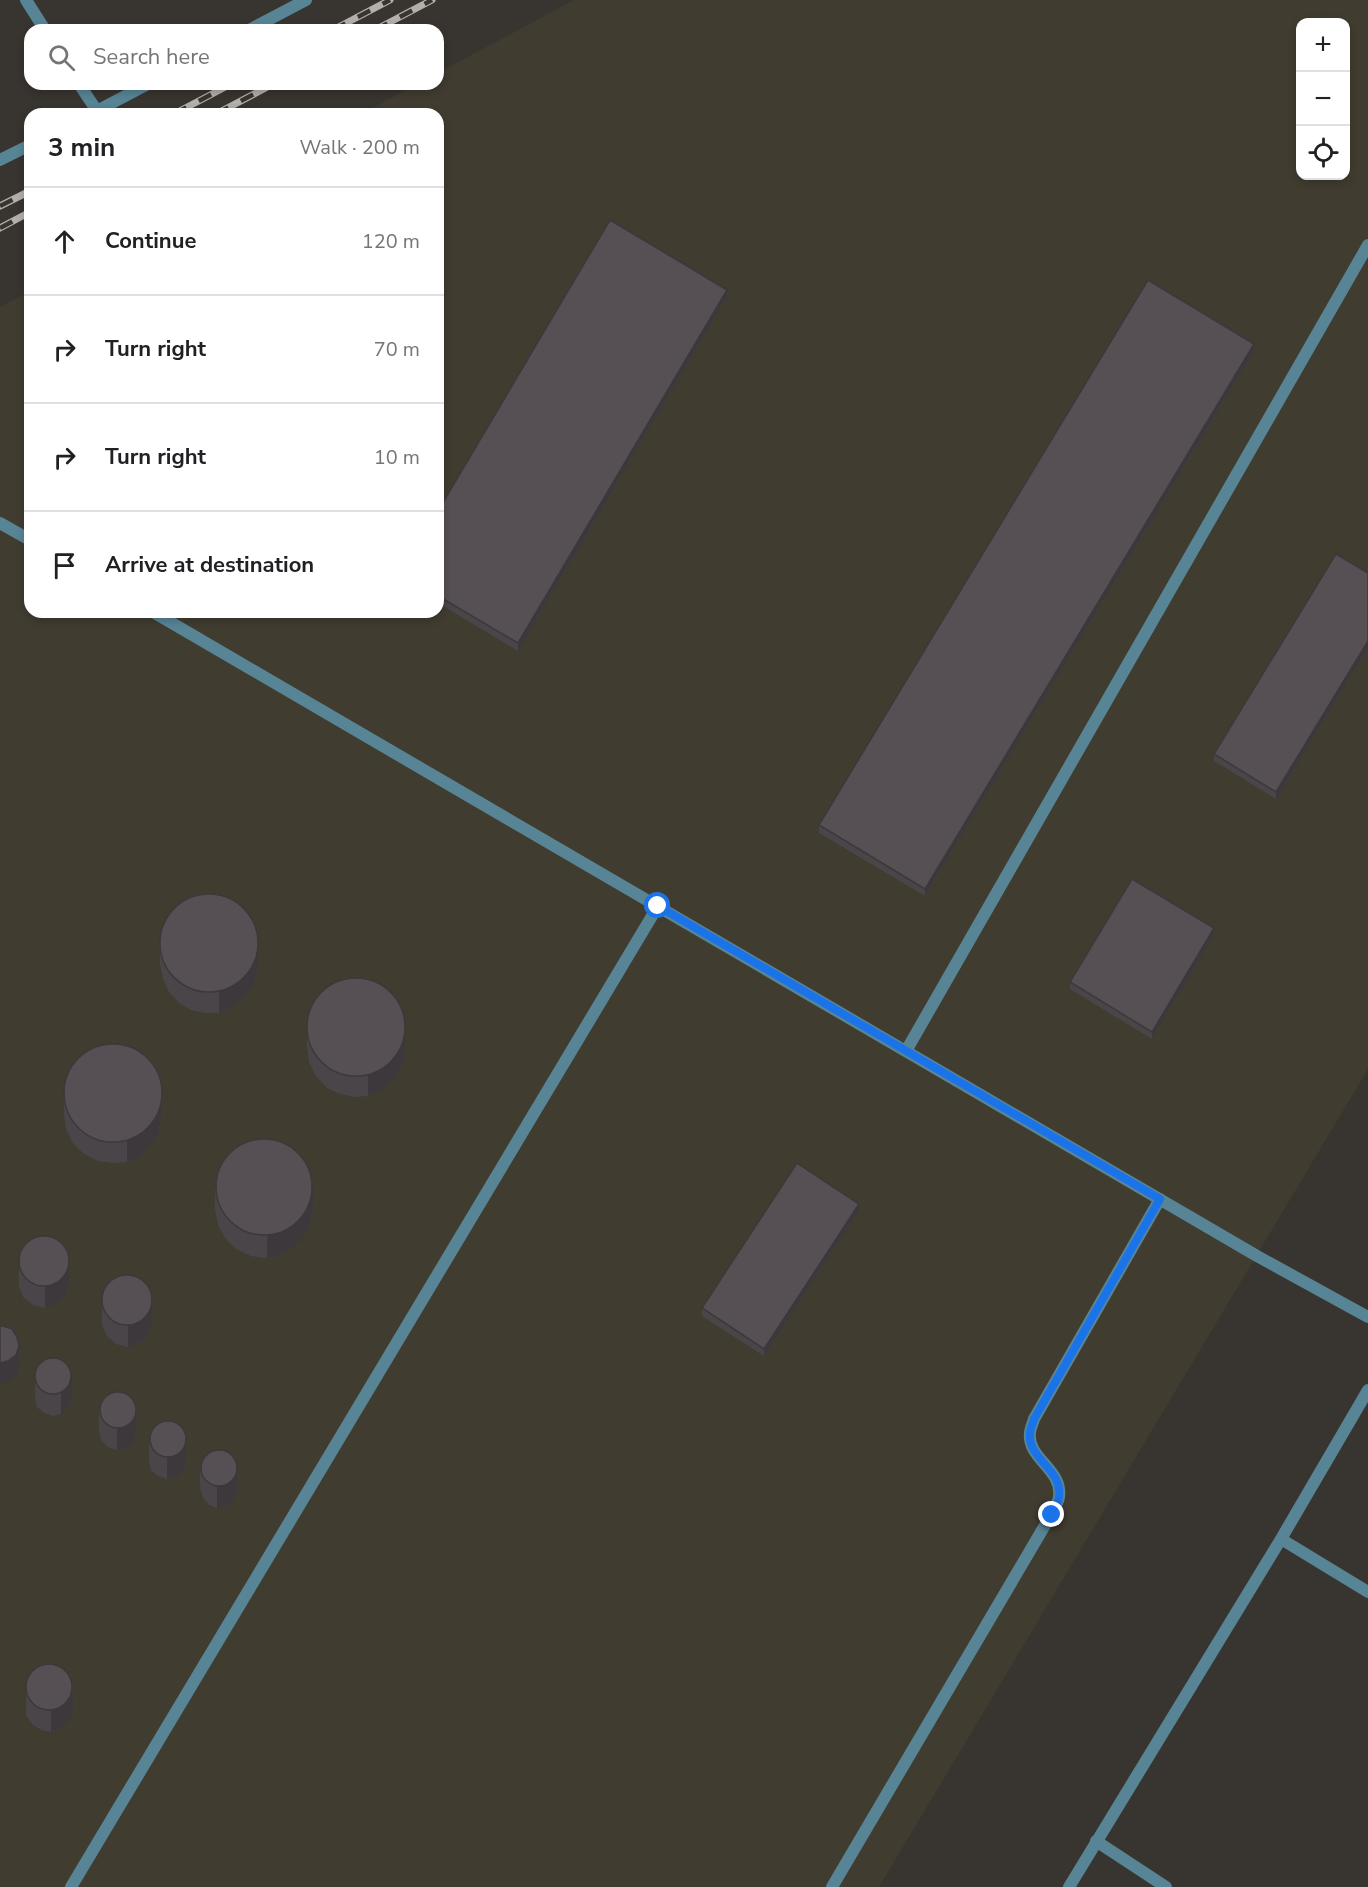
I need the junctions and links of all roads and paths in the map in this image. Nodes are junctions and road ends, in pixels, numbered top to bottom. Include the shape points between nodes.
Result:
1 (26, 0) edge
2 (306, 0) edge
3 (41, 24) edge
4 (260, 24) edge
5 (83, 90) edge
6 (137, 90) edge
7 (92, 108) edge
8 (103, 108) edge
9 (24, 148) edge
10 (0, 160) edge
11 (1368, 245) edge
12 (0, 523) edge
13 (24, 537) edge
14 (163, 618) edge
15 (658, 906) junction
16 (906, 1051) junction
17 (1160, 1199) junction
18 (1368, 1317) edge
19 (1368, 1390) edge
20 (1281, 1539) junction
21 (1368, 1592) edge
22 (1096, 1841) junction
23 (70, 1887) edge
24 (832, 1887) edge
25 (1069, 1887) edge
26 (1166, 1887) edge

1 - 3 street
2 - 4 street
5 - 7 street
6 - 8 street
9 - 10 street
11 - 16 street
12 - 13 street
14 - 15 street
15 - 16 street
15 - 23 street
16 - 17 street
17 - 18 street
17 - 24 street via 1034,1419 1029,1434 1033,1450 1058,1482 1059,1497 1052,1515
19 - 20 street
20 - 21 street
20 - 22 street
22 - 25 street
22 - 26 street

